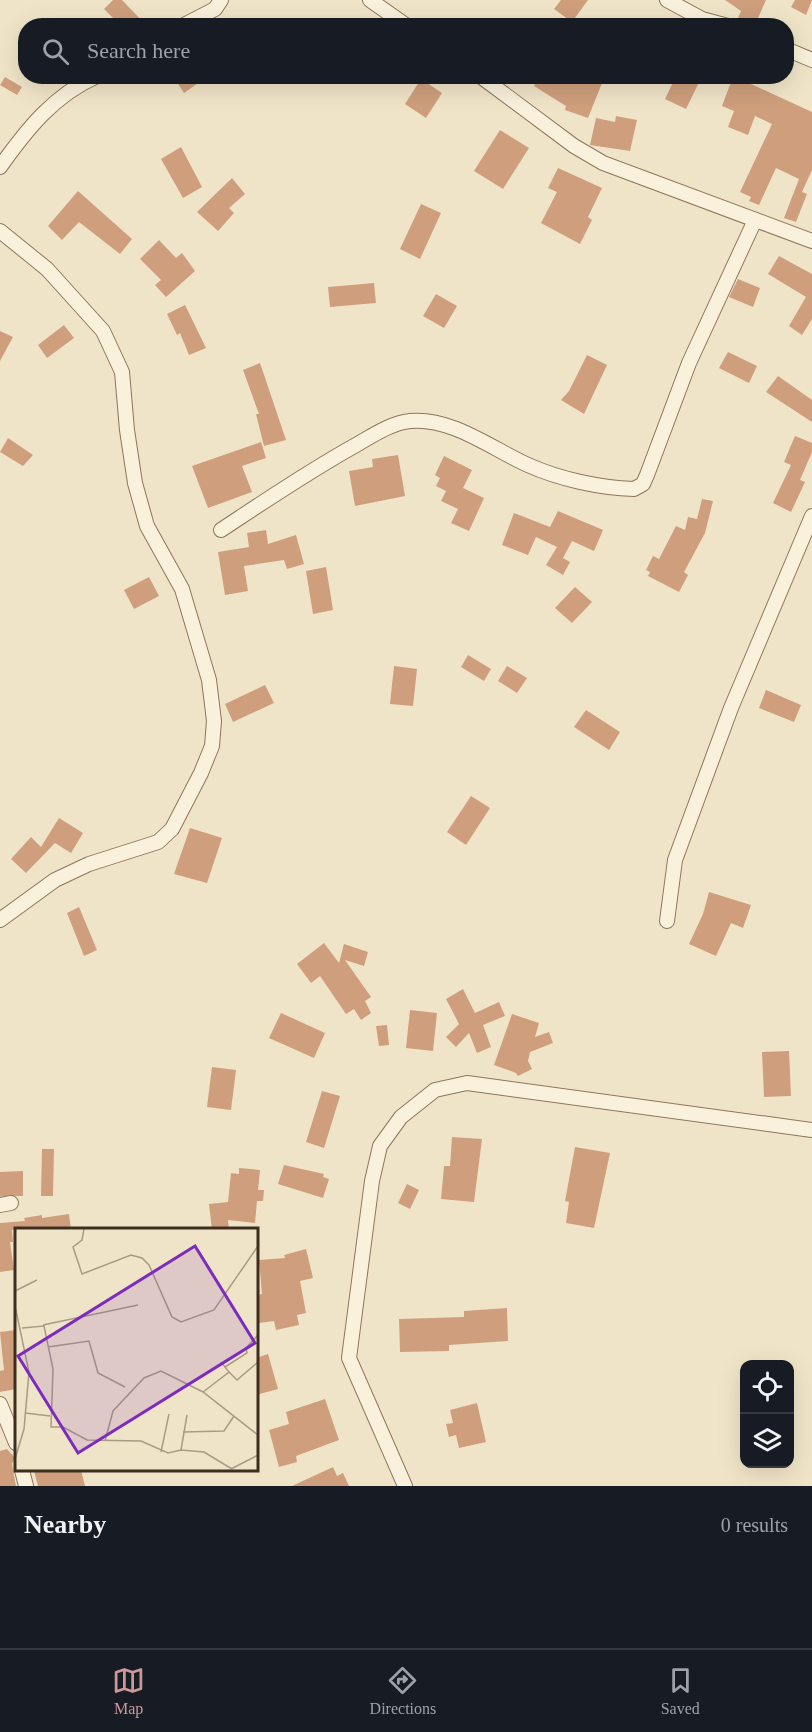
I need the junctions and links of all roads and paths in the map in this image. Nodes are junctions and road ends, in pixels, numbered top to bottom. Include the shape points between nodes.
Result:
1 (221, 0) edge
2 (370, 0) edge
3 (667, 0) edge
4 (198, 18) edge
5 (396, 18) edge
6 (700, 18) edge
7 (794, 52) edge
8 (812, 60) edge
9 (84, 84) edge
10 (491, 84) edge
11 (0, 166) edge
12 (755, 220) junction
13 (0, 231) edge
14 (812, 241) edge
15 (812, 516) edge
16 (221, 530) dead end
17 (0, 920) edge
18 (667, 921) dead end
19 (812, 1130) edge
20 (0, 1404) edge
21 (15, 1441) edge
22 (22, 1471) edge
23 (26, 1486) edge
24 (405, 1486) edge

1 - 4 street via 215,9
2 - 5 street
3 - 6 street
7 - 8 street
9 - 11 street via 49,105
10 - 12 street via 603,163
12 - 14 street
12 - 16 street via 689,363 643,484 626,489 574,479 530,466 470,435 433,423 409,422 381,431 324,462
13 - 17 street via 47,269 104,331 122,372 127,430 144,516 182,589 209,680 214,721 212,746 172,829 158,842 89,864 55,880
15 - 18 street via 731,708 675,860
19 - 24 street via 467,1083 435,1090 401,1117 380,1146 372,1181 349,1358
20 - 21 street
22 - 23 street

